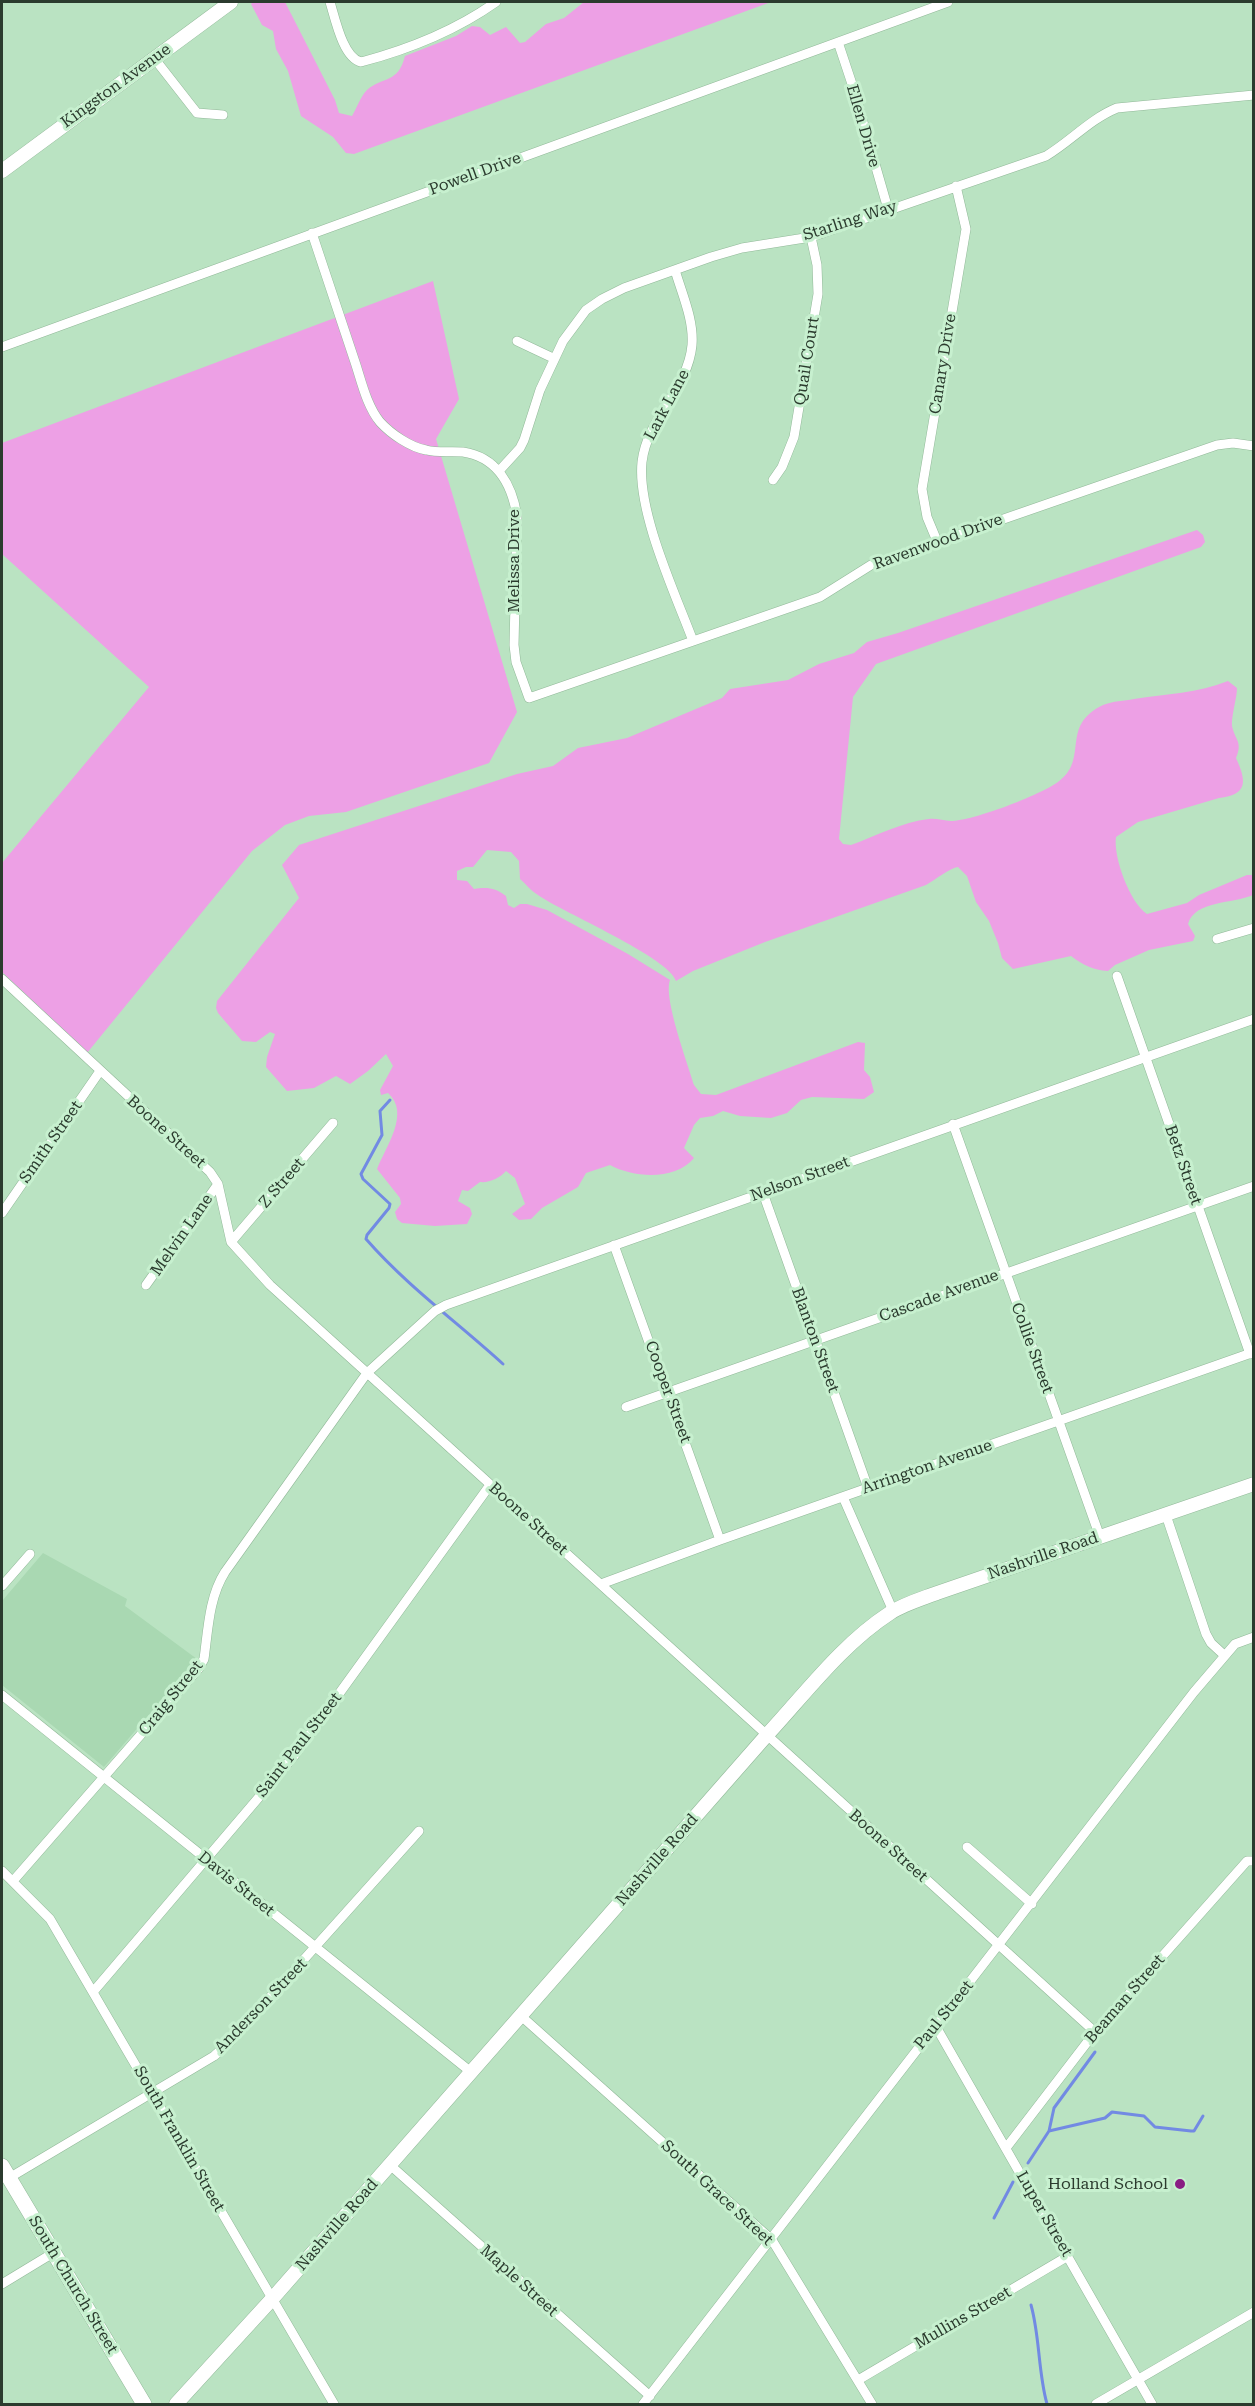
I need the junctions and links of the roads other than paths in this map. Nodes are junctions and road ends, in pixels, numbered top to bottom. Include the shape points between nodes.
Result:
1 (231, 2) edge
2 (330, 2) edge
3 (494, 2) edge
4 (948, 2) edge
5 (838, 42) junction
6 (154, 58) junction
7 (1254, 95) edge
8 (223, 115) dead end
9 (2, 171) edge
10 (956, 186) junction
11 (888, 209) junction
12 (312, 233) junction
13 (811, 237) junction
14 (675, 270) junction
15 (517, 341) dead end
16 (2, 346) edge
17 (553, 358) junction
18 (1254, 446) edge
19 (499, 471) junction
20 (773, 480) dead end
21 (937, 542) junction
22 (693, 642) junction
23 (529, 698) joint
24 (1254, 928) edge
25 (1217, 939) dead end
26 (1117, 976) dead end
27 (2, 979) edge
28 (1254, 1019) edge
29 (1145, 1057) junction
30 (100, 1071) junction
31 (333, 1123) dead end
32 (953, 1124) junction
33 (218, 1184) junction
34 (1254, 1186) edge
35 (763, 1193) junction
36 (1197, 1207) junction
37 (2, 1213) edge
38 (231, 1242) junction
39 (614, 1245) junction
40 (1006, 1273) junction
41 (146, 1285) dead end
42 (816, 1341) junction
43 (1252, 1353) edge
44 (367, 1373) junction
45 (668, 1391) junction
46 (626, 1407) dead end
47 (1058, 1421) junction
48 (1254, 1484) edge
49 (490, 1485) junction
50 (868, 1488) junction
51 (843, 1497) junction
52 (1166, 1515) junction
53 (1100, 1537) junction
54 (720, 1540) junction
55 (30, 1554) dead end
56 (601, 1584) junction
57 (2, 1586) edge
58 (892, 1611) junction
59 (1254, 1637) edge
60 (1224, 1655) junction
61 (2, 1695) edge
62 (766, 1736) junction
63 (106, 1778) junction
64 (419, 1831) dead end
65 (967, 1847) dead end
66 (1254, 1852) edge
67 (207, 1861) junction
68 (1250, 1861) edge
69 (2, 1871) edge
70 (13, 1881) junction
71 (1032, 1904) junction
72 (999, 1946) junction
73 (316, 1948) junction
74 (93, 1992) junction
75 (520, 2015) junction
76 (935, 2025) junction
77 (1095, 2032) junction
78 (471, 2072) junction
79 (152, 2092) junction
80 (1006, 2148) junction
81 (390, 2165) junction
82 (5, 2172) edge
83 (772, 2240) junction
84 (53, 2253) junction
85 (1068, 2256) junction
86 (2, 2284) edge
87 (272, 2299) junction
88 (1254, 2312) edge
89 (858, 2380) junction
90 (1137, 2380) junction
91 (650, 2396) junction
92 (144, 2404) edge
93 (176, 2404) edge
94 (334, 2404) edge
95 (643, 2404) edge
96 (872, 2404) edge
97 (1096, 2404) edge
98 (1152, 2404) edge

1 - 6 main road, Kingston Avenue
2 - 3 street via 350,56 361,62 456,28
4 - 5 street, Powell Drive
5 - 11 street, Ellen Drive
5 - 12 street, Powell Drive
6 - 8 street via 197,113
6 - 9 main road, Kingston Avenue
7 - 10 street, Starling Way via 1117,108 1046,156
10 - 11 street, Starling Way
10 - 21 street, Canary Drive via 966,229 922,489
11 - 13 street, Starling Way
12 - 16 street, Powell Drive
12 - 19 street, Melissa Drive via 365,390 380,421 409,443 426,450 465,453
13 - 14 street, Starling Way via 742,248
13 - 20 street, Quail Court via 818,294 794,437
14 - 17 street, Starling Way via 624,288 586,310
14 - 22 street, Lark Lane via 691,325 690,359 684,376 653,425 644,453 642,480 652,531
15 - 17 street
17 - 19 street, Starling Way via 524,440
18 - 21 street, Ravenwood Drive via 1217,445
19 - 23 street, Melissa Drive via 508,482 517,516 514,645
21 - 22 street, Ravenwood Drive via 871,565 820,597
22 - 23 street, Ravenwood Drive
24 - 25 street
26 - 29 street, Betz Street
27 - 30 street, Boone Street
28 - 29 street, Nelson Street
29 - 32 street, Nelson Street
29 - 36 street, Betz Street
30 - 33 street, Boone Street via 210,1172
30 - 37 street, Smith Street
31 - 38 street, Z Street
32 - 35 street, Nelson Street
32 - 40 street, Collie Street
33 - 38 street, Boone Street
33 - 41 street, Melvin Lane
34 - 36 street, Cascade Avenue
35 - 39 street, Nelson Street
35 - 42 street, Blanton Street
36 - 40 street, Cascade Avenue
36 - 43 street, Betz Street
38 - 44 street, Boone Street via 270,1285
39 - 44 street, Nelson Street via 446,1305 425,1319
39 - 45 street, Cooper Street
40 - 42 street, Cascade Avenue
40 - 47 street, Collie Street
42 - 45 street, Cascade Avenue
42 - 50 street, Blanton Street
43 - 47 street, Arrington Avenue
44 - 49 street, Boone Street
44 - 63 street, Craig Street via 218,1583 199,1668
45 - 46 street, Cascade Avenue
45 - 54 street, Cooper Street
47 - 50 street, Arrington Avenue
47 - 53 street, Collie Street
48 - 52 main road, Nashville Road
49 - 56 street, Boone Street
49 - 67 street, Saint Paul Street via 294,1756
50 - 51 street, Arrington Avenue
51 - 54 street, Arrington Avenue
51 - 58 street
52 - 53 main road, Nashville Road
52 - 60 street via 1206,1634
53 - 58 main road, Nashville Road
54 - 56 street, Arrington Avenue
55 - 57 street
56 - 62 street, Boone Street
58 - 62 main road, Nashville Road via 849,1646
59 - 60 street, Paul Street via 1234,1644
60 - 71 street, Paul Street
61 - 63 street, Davis Street
62 - 72 street, Boone Street
62 - 75 main road, Nashville Road
63 - 67 street, Davis Street
63 - 70 street, Craig Street
64 - 73 street, Anderson Street
65 - 71 street
66 - 68 street, Beaman Street
67 - 73 street, Davis Street
67 - 74 street, Saint Paul Street
68 - 77 street, Beaman Street
69 - 70 street, South Franklin Street
70 - 74 street, South Franklin Street via 50,1919
71 - 72 street, Paul Street
72 - 76 street, Paul Street
72 - 77 street, Boone Street
73 - 78 street, Davis Street
73 - 79 street, Anderson Street via 229,2043 201,2065
74 - 79 street, South Franklin Street
75 - 78 main road, Nashville Road
75 - 83 street, South Grace Street
76 - 80 street, Luper Street
76 - 83 street, Paul Street
77 - 80 street, Beaman Street
78 - 81 main road, Nashville Road
79 - 82 street, Anderson Street
79 - 87 street, South Franklin Street
80 - 85 street, Luper Street
81 - 87 main road, Nashville Road
81 - 91 street, Maple Street
82 - 84 main road, South Church Street
83 - 89 street, South Grace Street
83 - 91 street, Paul Street
84 - 86 street
84 - 92 main road, South Church Street
85 - 89 street, Mullins Street
85 - 90 street, Luper Street
87 - 93 main road, Nashville Road
87 - 94 street, South Franklin Street
88 - 90 street
89 - 96 street, South Grace Street
90 - 97 street
90 - 98 street, Luper Street
91 - 95 street, Paul Street

